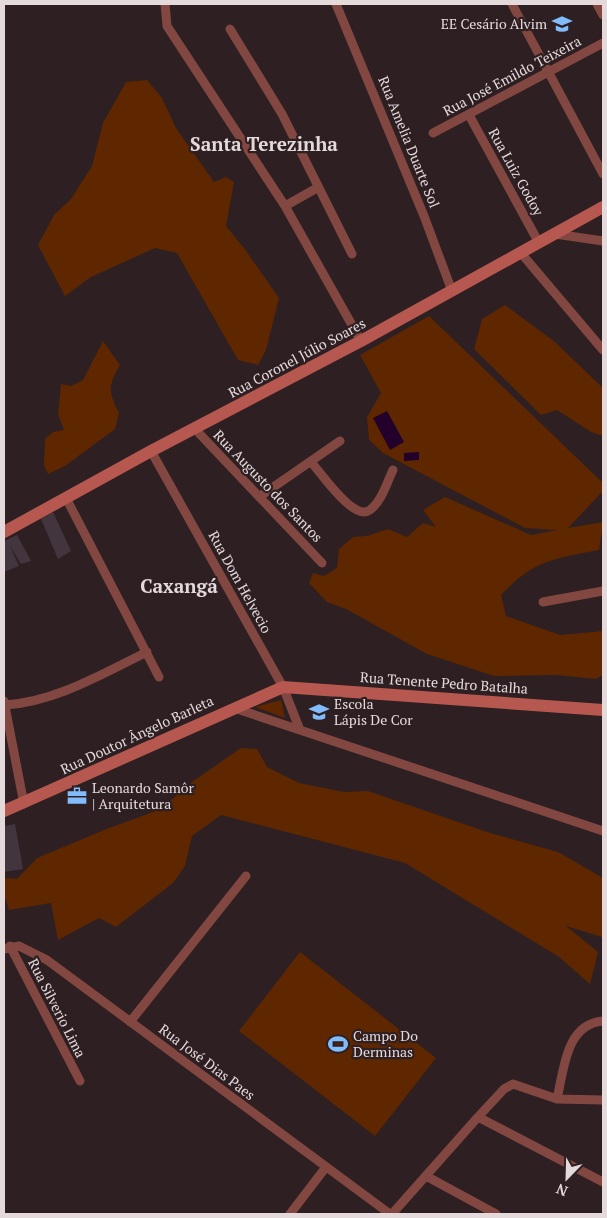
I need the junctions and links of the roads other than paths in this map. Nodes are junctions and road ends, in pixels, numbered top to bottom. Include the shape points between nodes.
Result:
1 (165, 4) edge
2 (336, 4) edge
3 (512, 4) edge
4 (597, 4) edge
5 (603, 15) edge
6 (230, 29) dead end
7 (603, 43) edge
8 (549, 72) junction
9 (469, 115) junction
10 (433, 133) dead end
11 (603, 174) edge
12 (317, 188) junction
13 (285, 206) junction
14 (603, 208) edge
15 (555, 234) junction
16 (603, 241) edge
17 (539, 243) junction
18 (521, 253) junction
19 (352, 254) dead end
20 (452, 291) junction
21 (361, 341) junction
22 (603, 350) edge
23 (195, 429) junction
24 (340, 441) dead end
25 (151, 452) junction
26 (312, 462) junction
27 (393, 470) dead end
28 (66, 498) junction
29 (260, 498) junction
30 (4, 532) edge
31 (322, 563) dead end
32 (603, 591) edge
33 (543, 602) dead end
34 (147, 652) junction
35 (159, 677) dead end
36 (283, 687) junction
37 (4, 702) edge
38 (234, 708) junction
39 (603, 710) edge
40 (300, 730) junction
41 (24, 804) junction
42 (4, 811) edge
43 (603, 831) edge
44 (246, 876) dead end
45 (7, 948) edge
46 (603, 1021) edge
47 (130, 1022) junction
48 (80, 1081) dead end
49 (557, 1099) junction
50 (603, 1100) edge
51 (478, 1117) junction
52 (326, 1167) junction
53 (426, 1176) junction
54 (603, 1182) edge
55 (290, 1214) edge
56 (391, 1214) edge
57 (496, 1214) edge

1 - 13 street via 166,26
2 - 20 street, Rua Amelia Duarte Sol
3 - 8 street
4 - 5 street
6 - 12 street via 282,114
7 - 8 street, Rua José Emildo Teixeira
8 - 9 street, Rua José Emildo Teixeira
8 - 11 street
9 - 10 street, Rua José Emildo Teixeira
9 - 17 street, Rua Luiz Godoy
12 - 13 street
12 - 19 street
13 - 21 street
14 - 15 street, Rua Coronel Júlio Soares
15 - 16 street
15 - 17 street, Rua Coronel Júlio Soares
17 - 18 street, Rua Coronel Júlio Soares
18 - 20 street, Rua Coronel Júlio Soares
18 - 22 street
20 - 21 street, Rua Coronel Júlio Soares
21 - 23 street, Rua Coronel Júlio Soares
23 - 25 street, Rua Coronel Júlio Soares
23 - 29 street, Rua Augusto dos Santos
24 - 26 street
25 - 28 street, Rua Coronel Júlio Soares
25 - 36 street, Rua Dom Helvecio
26 - 27 street via 346,503 360,512 374,506
26 - 29 street
28 - 30 street, Rua Coronel Júlio Soares
28 - 34 street
29 - 31 street, Rua Augusto dos Santos
32 - 33 street
34 - 35 street
34 - 37 street via 52,695 32,701
36 - 38 street, Rua Doutor Ângelo Barleta
36 - 39 street, Rua Tenente Pedro Batalha
36 - 40 street, Rua Dom Helvecio
37 - 41 street
38 - 40 street
38 - 41 street, Rua Doutor Ângelo Barleta
40 - 43 street
41 - 42 street, Rua Doutor Ângelo Barleta
44 - 47 street
45 - 47 street, Rua José Dias Paes via 19,946 36,953
45 - 48 street, Rua Silverio Lima
46 - 49 street via 583,1026 577,1033 570,1045
47 - 52 street, Rua José Dias Paes
49 - 50 street
49 - 51 street via 513,1084 504,1089
51 - 53 street
51 - 54 street
52 - 55 street
52 - 56 street, Rua José Dias Paes
53 - 56 street
53 - 57 street

